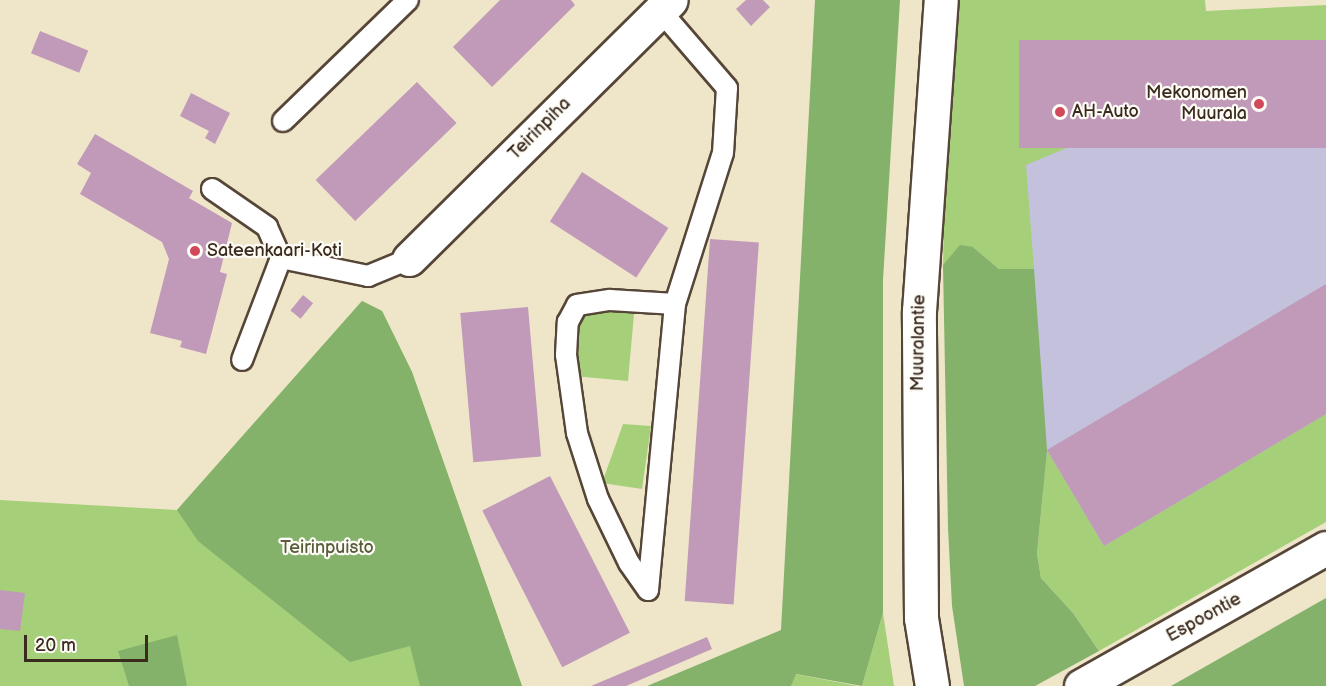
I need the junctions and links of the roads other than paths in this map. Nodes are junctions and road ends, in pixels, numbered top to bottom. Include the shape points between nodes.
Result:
1 (408, 0) edge
2 (941, 0) edge
3 (666, 5) edge
4 (283, 121) dead end
5 (212, 189) dead end
6 (281, 258) junction
7 (409, 259) joint
8 (675, 304) junction
9 (242, 360) dead end
10 (1326, 548) edge
11 (932, 686) edge
12 (1081, 686) edge

1 - 4 lane
2 - 11 street, Muuralantie via 919,311 921,618
3 - 7 street, Teirinpiha
3 - 8 lane via 727,88 723,153
5 - 6 lane via 267,227
6 - 7 lane via 368,276
6 - 9 lane
8 - 8 lane via 665,417 648,590 629,562 598,499 577,433 566,356 568,322 577,305 610,300
10 - 12 street, Espoontie

